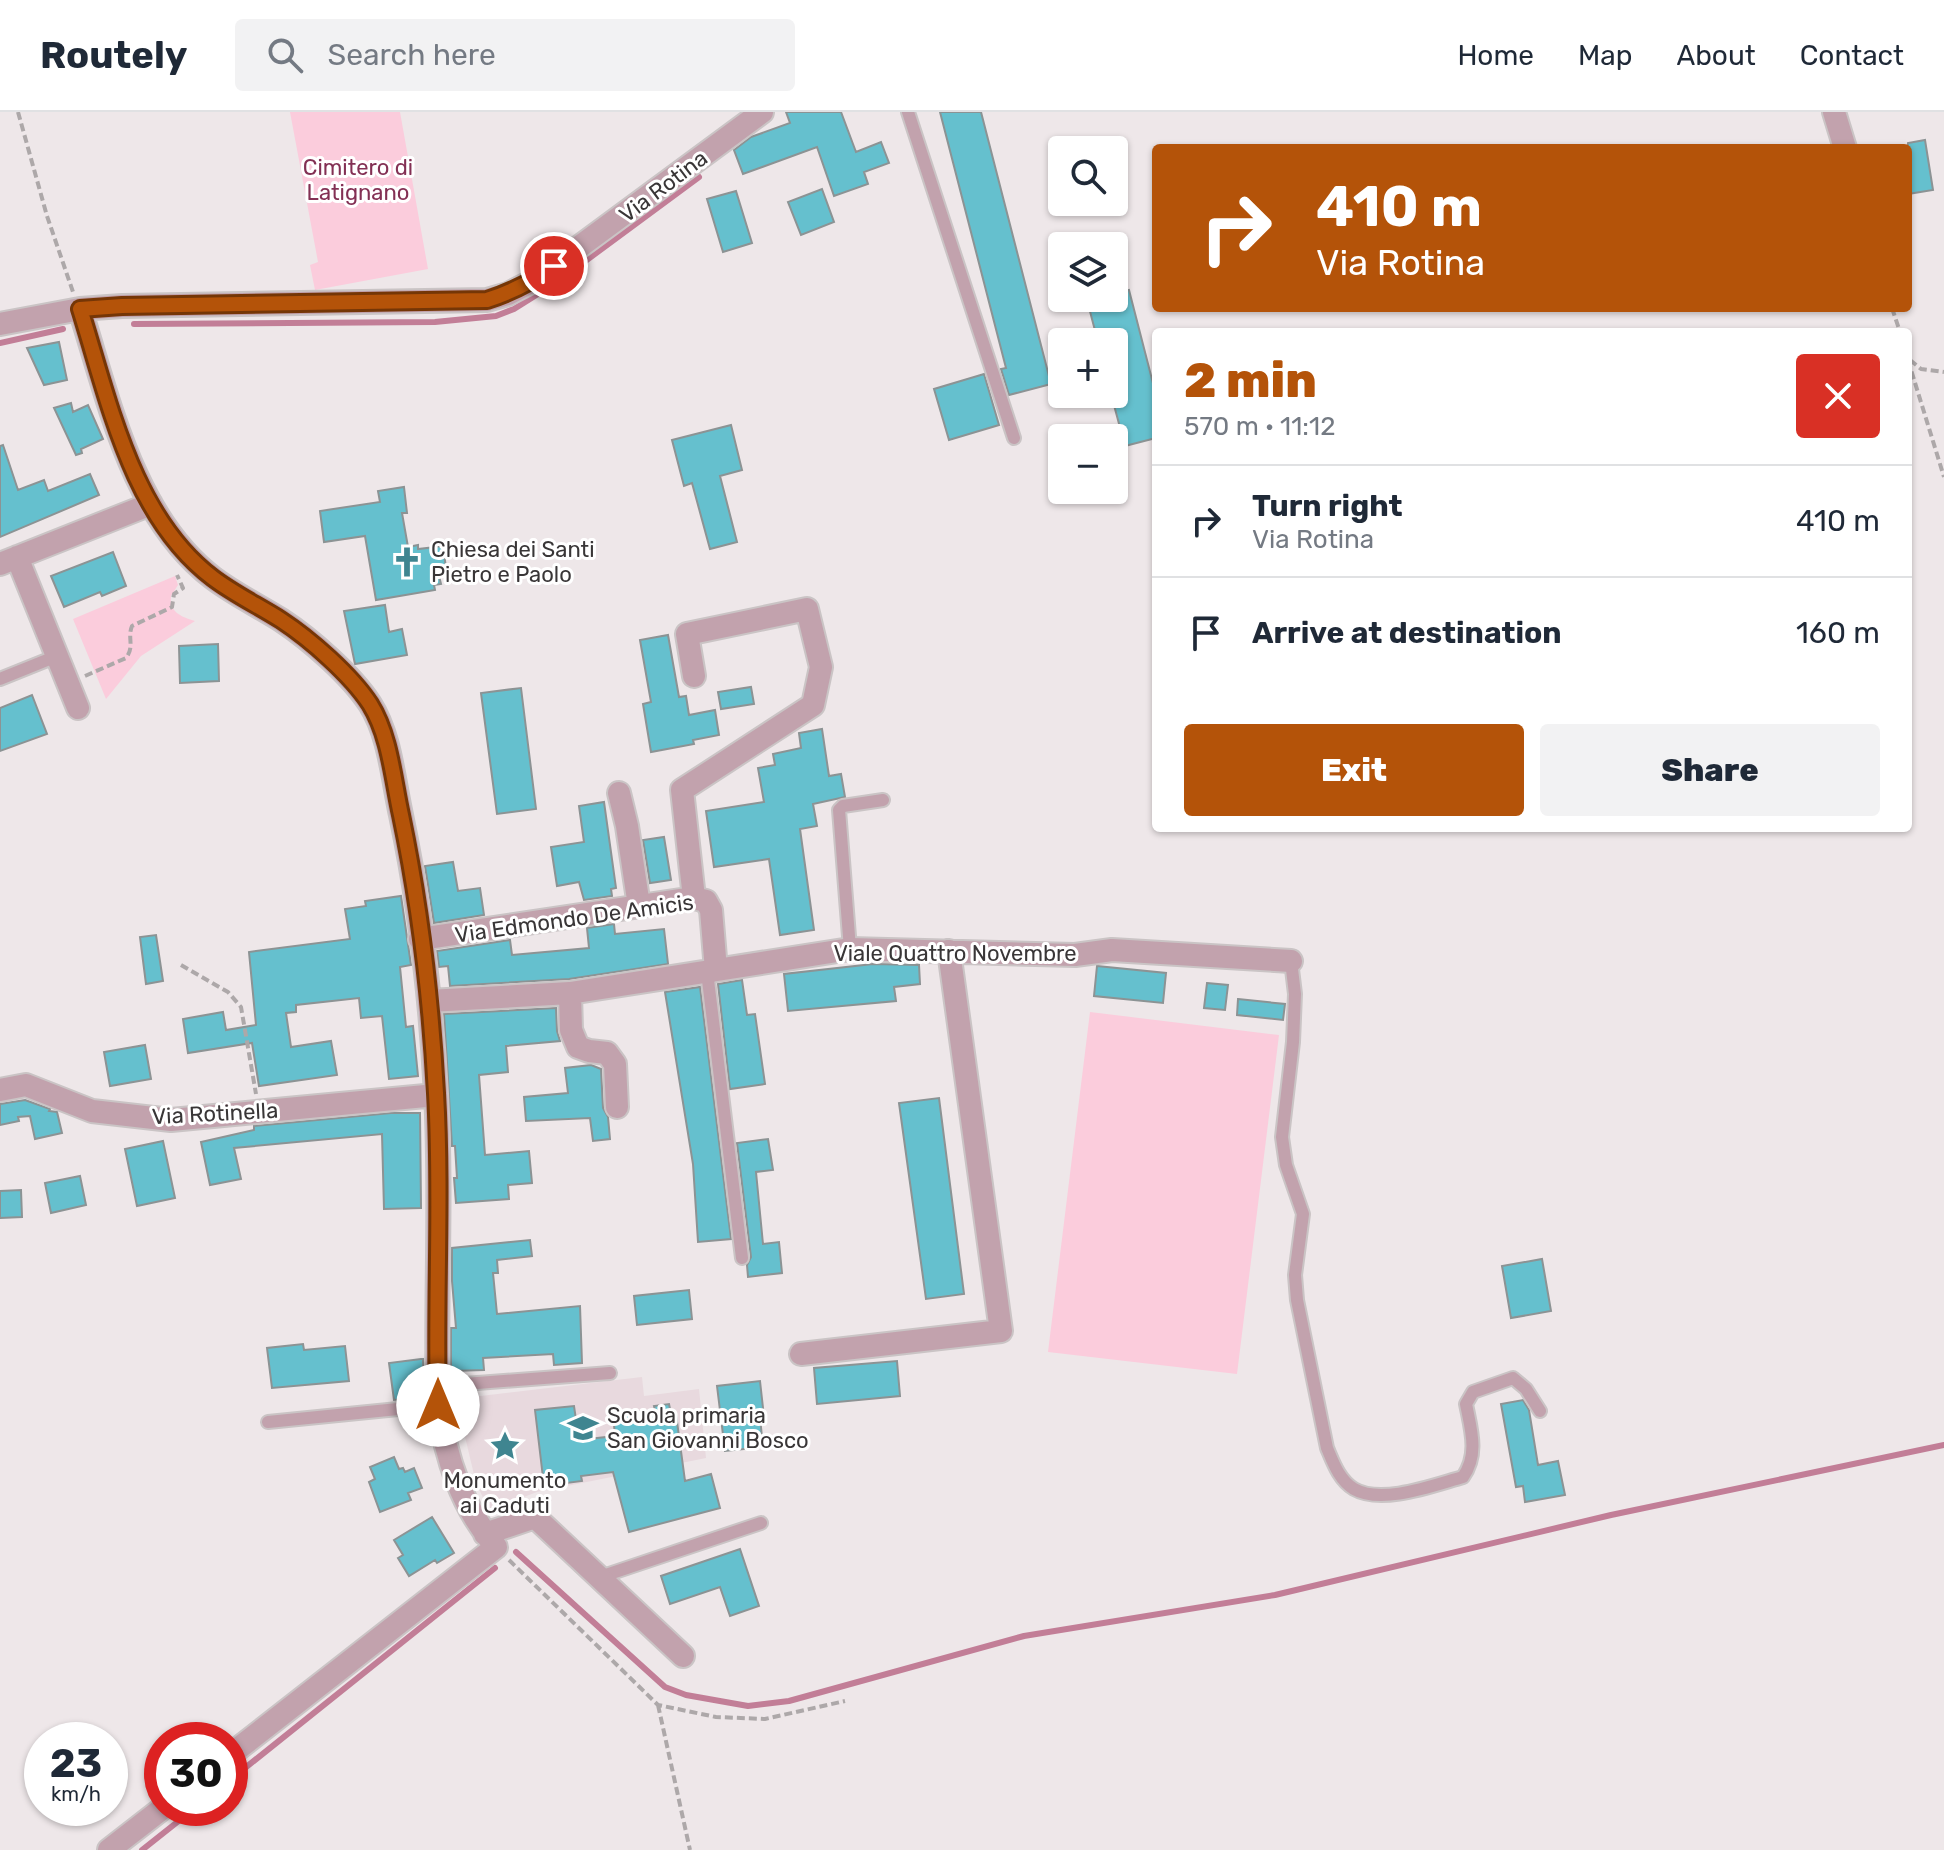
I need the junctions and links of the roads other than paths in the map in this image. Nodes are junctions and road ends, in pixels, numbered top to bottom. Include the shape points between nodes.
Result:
1 (762, 112) edge
2 (908, 112) edge
3 (1834, 112) edge
4 (1844, 144) edge
5 (80, 309) junction
6 (0, 324) edge
7 (1014, 438) dead end
8 (151, 504) junction
9 (9, 561) edge
10 (57, 656) junction
11 (694, 676) dead end
12 (0, 679) edge
13 (78, 708) dead end
14 (619, 793) dead end
15 (883, 800) dead end
16 (694, 898) junction
17 (639, 906) junction
18 (420, 939) junction
19 (850, 949) junction
20 (949, 951) junction
21 (1291, 961) joint
22 (716, 970) junction
23 (570, 993) junction
24 (429, 1001) junction
25 (0, 1090) edge
26 (436, 1095) junction
27 (617, 1107) dead end
28 (742, 1258) dead end
29 (801, 1354) dead end
30 (610, 1373) dead end
31 (438, 1395) junction
32 (1540, 1411) dead end
33 (268, 1422) dead end
34 (761, 1523) dead end
35 (490, 1540) junction
36 (600, 1577) junction
37 (683, 1656) dead end
38 (248, 1740) edge
39 (144, 1823) edge
40 (109, 1850) edge

1 - 5 street, Via Rotina via 508,294 487,300
2 - 7 lane
3 - 4 street
5 - 6 street, Via Rotina
5 - 8 street via 123,447
8 - 9 street
8 - 18 street via 212,578 284,622 369,703 384,737 413,872
9 - 10 street
10 - 12 lane
10 - 13 street
11 - 16 street via 687,634 807,609 821,667 813,705 682,790
14 - 17 street
15 - 19 lane via 839,810
16 - 17 street, Via Edmondo De Amicis
16 - 22 street, Via Edmondo De Amicis via 706,901 711,910
17 - 18 street, Via Edmondo De Amicis
18 - 24 street
19 - 20 street, Viale Quattro Novembre
19 - 22 street, Viale Quattro Novembre
20 - 21 street, Viale Quattro Novembre via 1075,955 1112,950
20 - 29 street via 1001,1331
21 - 32 lane via 1293,1042 1282,1137 1303,1214 1297,1300 1327,1448 1337,1471 1353,1488 1376,1496 1463,1477 1472,1465 1466,1404 1473,1392 1513,1378
22 - 23 street, Viale Quattro Novembre
22 - 28 lane via 708,980
23 - 24 street, Viale Quattro Novembre
23 - 27 street via 571,1030 578,1047 607,1053 615,1064
24 - 26 street
25 - 26 street, Via Rotinella via 26,1085 92,1111 171,1120
26 - 31 street
30 - 31 lane
31 - 33 lane
31 - 35 street via 443,1439 458,1489
34 - 36 lane
35 - 36 street via 535,1517
35 - 38 street
36 - 37 street
39 - 40 street

